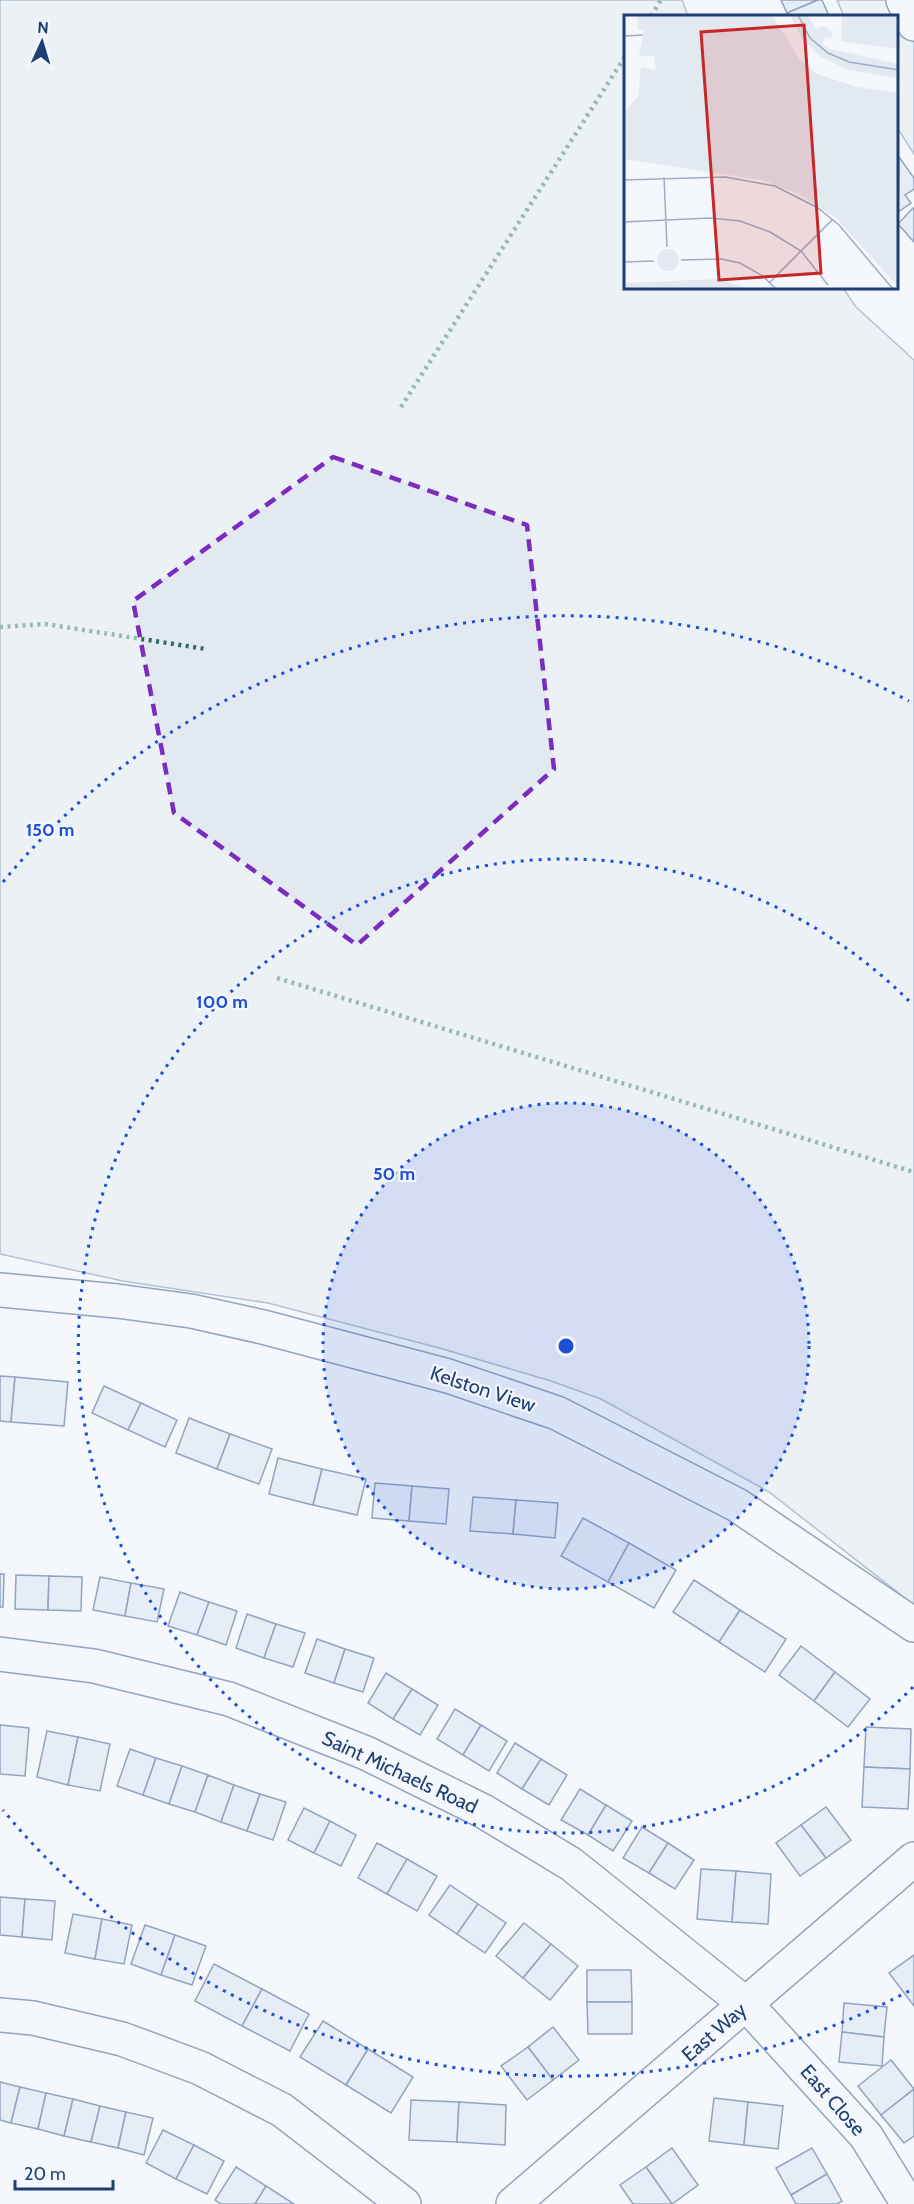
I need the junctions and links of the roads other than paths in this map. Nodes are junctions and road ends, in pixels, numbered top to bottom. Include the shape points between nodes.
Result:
1 (903, 0) edge
2 (914, 24) edge
3 (0, 1290) edge
4 (914, 1625) edge
5 (0, 1654) edge
6 (914, 1859) edge
7 (747, 2005) junction
8 (0, 2015) edge
9 (404, 2204) edge
10 (513, 2204) edge
11 (908, 2204) edge

1 - 2 street
3 - 4 street, Kelston View via 191,1311 448,1376 556,1413 737,1505
5 - 7 street, Saint Michaels Road via 94,1666 229,1699 366,1753 483,1811 571,1864
6 - 7 street, East Way
7 - 10 street, East Way
7 - 11 street, East Close via 866,2136
8 - 9 street via 33,2018 122,2039 200,2068 282,2110

